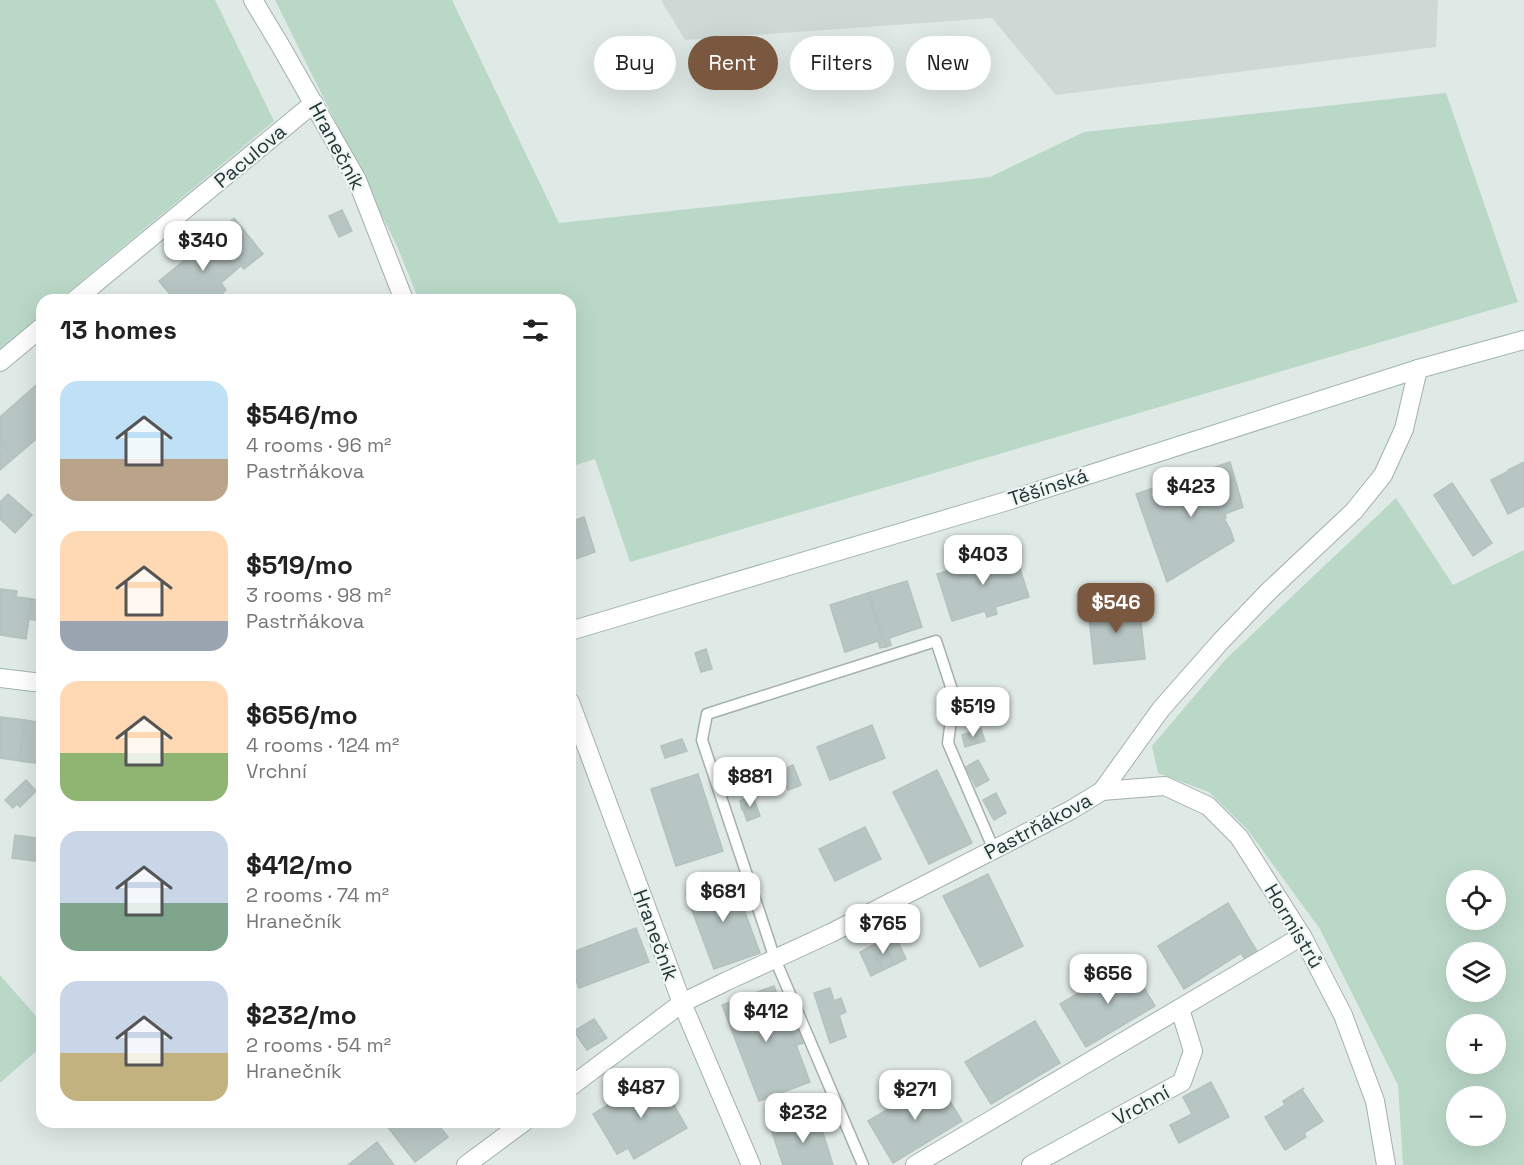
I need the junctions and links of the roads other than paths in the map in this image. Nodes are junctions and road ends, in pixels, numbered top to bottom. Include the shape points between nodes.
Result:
1 (253, 0) edge
2 (314, 103) junction
3 (82, 294) edge
4 (403, 294) edge
5 (36, 332) edge
6 (1524, 340) edge
7 (0, 362) edge
8 (1418, 369) junction
9 (576, 629) edge
10 (0, 678) edge
11 (36, 682) edge
12 (576, 718) edge
13 (1102, 791) junction
14 (994, 850) junction
15 (1302, 936) junction
16 (775, 959) junction
17 (682, 1003) junction
18 (1180, 1008) junction
19 (576, 1082) edge
20 (516, 1128) edge
21 (466, 1165) edge
22 (751, 1165) edge
23 (863, 1165) edge
24 (915, 1165) edge
25 (1031, 1165) edge
26 (1386, 1165) edge

1 - 2 street, Hranečník
2 - 3 street, Paculova
2 - 4 street, Hranečník via 357,180
5 - 7 street
6 - 8 street, Těšínská
8 - 9 street, Těšínská via 1007,501
8 - 13 street, Pastrňákova via 1404,429 1383,475 1354,511 1221,641 1161,709
10 - 11 street
12 - 17 street, Hranečník
13 - 14 street, Pastrňákova
13 - 15 street, Hormistrů via 1165,786 1208,806 1239,837
14 - 16 street, Pastrňákova
14 - 16 lane via 948,743 954,696 936,641 707,714 702,740
15 - 18 street
15 - 26 street, Hormistrů via 1344,1015 1375,1101
16 - 17 street, Pastrňákova
16 - 23 lane
17 - 19 street, Pastrňákova
17 - 22 street, Hranečník
18 - 24 street
18 - 25 street, Vrchní via 1193,1051 1182,1082
20 - 21 street

